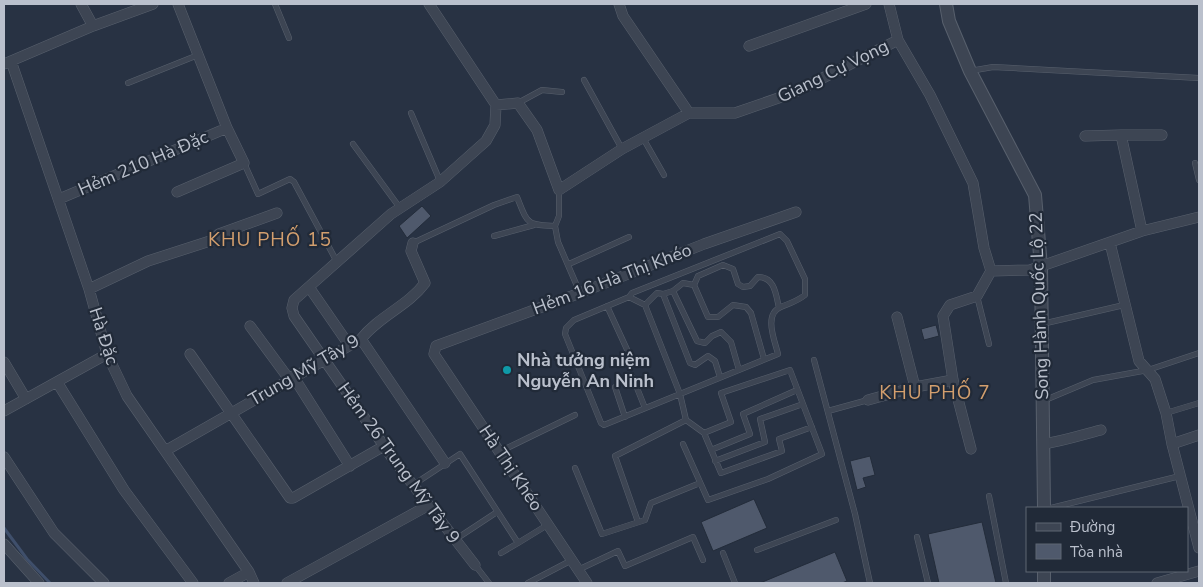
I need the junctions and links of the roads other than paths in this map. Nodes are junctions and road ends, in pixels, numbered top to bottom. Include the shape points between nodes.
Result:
1 (81, 4) edge
2 (153, 4) edge
3 (178, 4) edge
4 (275, 4) edge
5 (429, 4) edge
6 (620, 4) edge
7 (866, 4) edge
8 (889, 4) edge
9 (946, 4) edge
10 (93, 26) junction
11 (289, 38) dead end
12 (898, 40) junction
13 (749, 46) dead end
14 (198, 55) junction
15 (7, 62) edge
16 (970, 71) junction
17 (1199, 78) edge
18 (584, 80) dead end
19 (128, 83) dead end
20 (562, 92) dead end
21 (518, 103) junction
22 (496, 105) junction
23 (411, 113) dead end
24 (689, 113) junction
25 (227, 128) junction
26 (1121, 135) junction
27 (1162, 135) dead end
28 (1085, 136) dead end
29 (642, 138) junction
30 (353, 144) dead end
31 (622, 149) junction
32 (244, 163) junction
33 (1195, 163) dead end
34 (664, 175) dead end
35 (1199, 180) edge
36 (440, 182) junction
37 (559, 190) junction
38 (177, 192) dead end
39 (59, 199) junction
40 (400, 208) junction
41 (796, 212) dead end
42 (276, 213) dead end
43 (1199, 217) edge
44 (534, 225) junction
45 (555, 226) junction
46 (1142, 231) junction
47 (494, 236) dead end
48 (629, 237) dead end
49 (413, 243) joint
50 (1110, 243) junction
51 (337, 262) junction
52 (569, 264) junction
53 (1040, 267) junction
54 (990, 271) junction
55 (694, 286) junction
56 (309, 287) junction
57 (89, 289) junction
58 (674, 290) junction
59 (580, 294) junction
60 (663, 294) junction
61 (977, 296) junction
62 (629, 297) junction
63 (645, 305) junction
64 (1124, 305) junction
65 (608, 306) junction
66 (779, 308) junction
67 (897, 317) dead end
68 (1040, 324) junction
69 (250, 326) dead end
70 (361, 339) junction
71 (989, 344) dead end
72 (349, 345) junction
73 (1199, 353) edge
74 (107, 354) junction
75 (190, 354) dead end
76 (434, 354) joint
77 (630, 356) dead end
78 (324, 359) junction
79 (764, 359) junction
80 (814, 360) dead end
81 (4, 362) edge
82 (738, 370) junction
83 (1148, 370) junction
84 (291, 377) junction
85 (720, 377) junction
86 (633, 378) dead end
87 (954, 380) junction
88 (57, 382) junction
89 (615, 387) dead end
90 (914, 387) junction
91 (797, 390) junction
92 (680, 394) junction
93 (26, 399) junction
94 (868, 400) joint
95 (1042, 401) junction
96 (1199, 403) edge
97 (803, 404) junction
98 (645, 408) junction
99 (4, 411) edge
100 (828, 411) junction
101 (231, 412) junction
102 (1166, 413) junction
103 (575, 415) dead end
104 (625, 417) junction
105 (686, 420) junction
106 (812, 427) junction
107 (1101, 430) dead end
108 (704, 433) junction
109 (1199, 435) edge
110 (683, 444) dead end
111 (1043, 444) junction
112 (1172, 444) junction
113 (384, 446) junction
114 (710, 450) junction
115 (971, 450) dead end
116 (165, 451) junction
117 (500, 452) junction
118 (4, 457) edge
119 (715, 461) junction
120 (446, 463) junction
121 (350, 466) junction
122 (575, 468) dead end
123 (1180, 476) junction
124 (700, 483) junction
125 (413, 485) junction
126 (989, 496) dead end
127 (429, 505) junction
128 (1044, 507) edge
129 (1055, 507) edge
130 (497, 512) junction
131 (1192, 516) edge
132 (836, 520) dead end
133 (638, 522) junction
134 (549, 524) junction
135 (916, 537) dead end
136 (455, 540) junction
137 (518, 543) junction
138 (1199, 548) edge
139 (5, 549) edge
140 (757, 550) dead end
141 (502, 553) dead end
142 (723, 553) dead end
143 (573, 560) junction
144 (703, 560) dead end
145 (474, 565) joint
146 (580, 569) junction
147 (1199, 571) edge
148 (249, 572) junction
149 (38, 583) edge
150 (104, 583) edge
151 (193, 583) edge
152 (229, 583) edge
153 (254, 583) edge
154 (287, 583) edge
155 (489, 583) edge
156 (528, 583) edge
157 (587, 583) edge
158 (735, 583) edge
159 (870, 583) edge
160 (928, 583) edge
161 (1006, 583) edge
162 (1157, 583) edge

1 - 10 street
2 - 10 street
3 - 14 street
4 - 11 lane
5 - 22 street
6 - 24 street via 623,16
7 - 13 street
8 - 12 street, Giang Cự Vọng
9 - 16 street, Song Hành Quốc Lộ 22 via 949,21
10 - 15 street
12 - 24 street, Giang Cự Vọng via 793,93 735,113
12 - 54 street, Giang Cự Vọng via 930,95 973,183
14 - 19 lane
14 - 25 street
15 - 39 street, Hà Đặc
16 - 17 lane via 993,67
16 - 53 street, Song Hành Quốc Lộ 22 via 1035,194
18 - 31 lane
20 - 21 lane via 542,90
21 - 22 street
21 - 37 street via 537,130
22 - 36 street via 496,125 486,141
23 - 36 lane
24 - 29 street
25 - 32 street
25 - 39 street, Hẻm 210 Hà Đặc
26 - 27 street
26 - 28 street
26 - 46 street
29 - 31 street
29 - 34 lane
30 - 40 lane
31 - 37 street
32 - 38 street
32 - 51 lane via 258,194 285,180 294,182
33 - 35 lane
36 - 40 street
37 - 45 lane via 559,216
39 - 57 street, Hà Đặc
40 - 51 street
41 - 59 street, Hẻm 16 Hà Thị Khéo via 704,244
42 - 57 street via 219,234 213,240 148,261
43 - 46 street
44 - 45 lane
44 - 47 lane
44 - 49 lane, Trung Mỹ Tây 9 via 526,218 517,198 494,205
45 - 52 lane via 558,242
46 - 50 street
48 - 52 lane
49 - 70 street, Trung Mỹ Tây 9 via 411,251 425,283 418,293 371,326
50 - 53 street
50 - 64 street
51 - 56 street
52 - 59 lane
53 - 54 street via 1015,272
53 - 68 street, Song Hành Quốc Lộ 22
54 - 61 street
55 - 58 lane via 683,283
55 - 66 lane via 698,276 723,265 732,270 738,284 743,287 750,286 758,277 764,277 773,284
55 - 79 lane via 708,317 718,317 733,305 746,307 751,313
56 - 72 street
56 - 78 street, Hẻm 26 Trung Mỹ Tây 9 via 294,300 292,308 294,316
57 - 74 street, Hà Đặc
58 - 60 lane
58 - 82 lane via 697,341 705,343 721,332 731,342
59 - 76 street, Hẻm 16 Hà Thị Khéo via 444,342 436,346
60 - 63 lane via 658,293
60 - 85 lane via 690,362 695,365 708,356 715,361
61 - 71 lane
61 - 87 street via 950,305 943,316
62 - 63 lane
62 - 65 lane
62 - 66 lane via 702,263 780,234 787,241 805,279 805,295 793,304
63 - 92 lane
64 - 68 lane
64 - 83 street via 1139,361
65 - 77 lane
65 - 104 lane via 574,320 565,334 601,423 604,425
66 - 79 lane via 770,324 778,354
67 - 90 street
68 - 95 street, Song Hành Quốc Lộ 22
69 - 84 street
70 - 72 street, Trung Mỹ Tây 9
70 - 120 street
72 - 78 street, Trung Mỹ Tây 9
73 - 83 lane
74 - 88 street
74 - 116 street, Hà Đặc via 127,396
75 - 101 street
76 - 117 street, Hà Thị Khéo
78 - 84 street, Trung Mỹ Tây 9
78 - 113 street, Hẻm 26 Trung Mỹ Tây 9
79 - 82 lane
80 - 100 lane
81 - 93 street
82 - 85 lane
83 - 95 lane via 1093,380
83 - 102 street via 1155,380
84 - 101 street, Trung Mỹ Tây 9
84 - 121 street
85 - 92 lane
86 - 98 lane
87 - 90 street
87 - 115 street
88 - 93 street
88 - 151 street via 124,490
89 - 104 lane
90 - 94 street
91 - 97 lane
91 - 108 lane via 790,370 721,394 731,422
91 - 114 lane via 743,414 750,434
92 - 98 lane
92 - 105 lane
93 - 99 street
94 - 100 lane
95 - 111 street, Song Hành Quốc Lộ 22
96 - 102 lane
97 - 106 lane
97 - 119 lane via 760,419 765,442
98 - 104 lane
100 - 159 lane
101 - 116 street, Trung Mỹ Tây 9
101 - 121 street via 291,498
102 - 112 street
103 - 117 lane
105 - 108 lane
105 - 133 lane via 615,456
106 - 119 lane via 779,439 782,451 720,473
106 - 124 lane via 822,454 768,479 708,500
107 - 111 street
108 - 114 lane
109 - 112 street
110 - 124 lane
111 - 128 street, Song Hành Quốc Lộ 22
112 - 123 street
113 - 121 street
113 - 125 street, Hẻm 26 Trung Mỹ Tây 9
114 - 119 lane
116 - 148 street, Hà Đặc
117 - 134 street, Hà Thị Khéo
118 - 150 street via 54,533
120 - 125 lane
120 - 130 lane via 460,454
122 - 133 lane via 602,534
123 - 129 lane
123 - 131 street
124 - 133 lane via 650,502 645,520
125 - 127 street, Hẻm 26 Trung Mỹ Tây 9
126 - 161 lane
127 - 136 street, Hẻm 26 Trung Mỹ Tây 9
127 - 154 street
130 - 136 lane
130 - 137 lane
131 - 138 street
132 - 140 lane
134 - 137 lane
134 - 143 street, Hà Thị Khéo
135 - 160 lane
136 - 145 street, Hẻm 26 Trung Mỹ Tây 9
137 - 141 lane
139 - 149 street
142 - 158 lane
143 - 146 street, Hà Thị Khéo
143 - 156 lane
144 - 146 lane via 693,537 625,566 618,551
145 - 155 lane
146 - 157 street, Hà Thị Khéo
147 - 162 street
148 - 152 street
148 - 153 street, Hà Đặc

